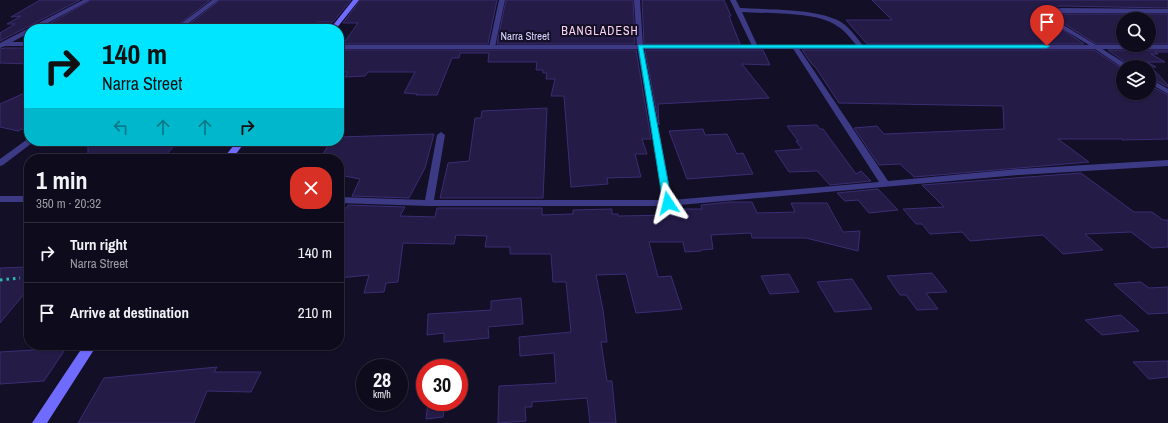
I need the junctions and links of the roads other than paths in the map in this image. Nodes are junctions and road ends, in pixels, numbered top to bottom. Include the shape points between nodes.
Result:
1 (87, 0) edge
2 (216, 0) edge
3 (356, 0) edge
4 (502, 0) edge
5 (637, 0) edge
6 (733, 0) edge
7 (738, 10) junction
8 (1168, 11) edge
9 (41, 24) edge
10 (184, 24) edge
11 (337, 24) edge
12 (24, 33) edge
13 (24, 44) edge
14 (1, 45) edge
15 (640, 46) junction
16 (1094, 46) junction
17 (344, 47) edge
18 (492, 47) junction
19 (755, 47) junction
20 (795, 47) junction
21 (861, 47) junction
22 (1168, 47) edge
23 (1116, 60) edge
24 (1156, 84) edge
25 (1168, 92) edge
26 (441, 134) dead end
27 (24, 145) edge
28 (238, 146) edge
29 (231, 154) edge
30 (0, 163) edge
31 (1168, 163) edge
32 (885, 183) junction
33 (0, 199) edge
34 (24, 199) edge
35 (344, 200) edge
36 (429, 203) junction
37 (668, 203) junction
38 (87, 350) edge
39 (40, 423) edge

1 - 9 street
2 - 10 street
3 - 11 main road
4 - 18 street
5 - 15 street
6 - 7 street
7 - 19 street
7 - 21 street via 803,15 829,20 839,24
8 - 16 street via 1062,10 1045,14
12 - 14 street
13 - 14 street
15 - 18 street, Narra Street
15 - 19 street, Narra Street
15 - 37 street
16 - 21 street, Narra Street
16 - 22 street, Narra Street
16 - 23 street
17 - 18 street, Narra Street
19 - 20 street, Narra Street
20 - 21 street, Narra Street
20 - 32 street
24 - 25 street
26 - 36 street
27 - 30 street
28 - 29 main road
31 - 32 street
32 - 37 street
33 - 34 street
35 - 36 street
36 - 37 street
38 - 39 main road

